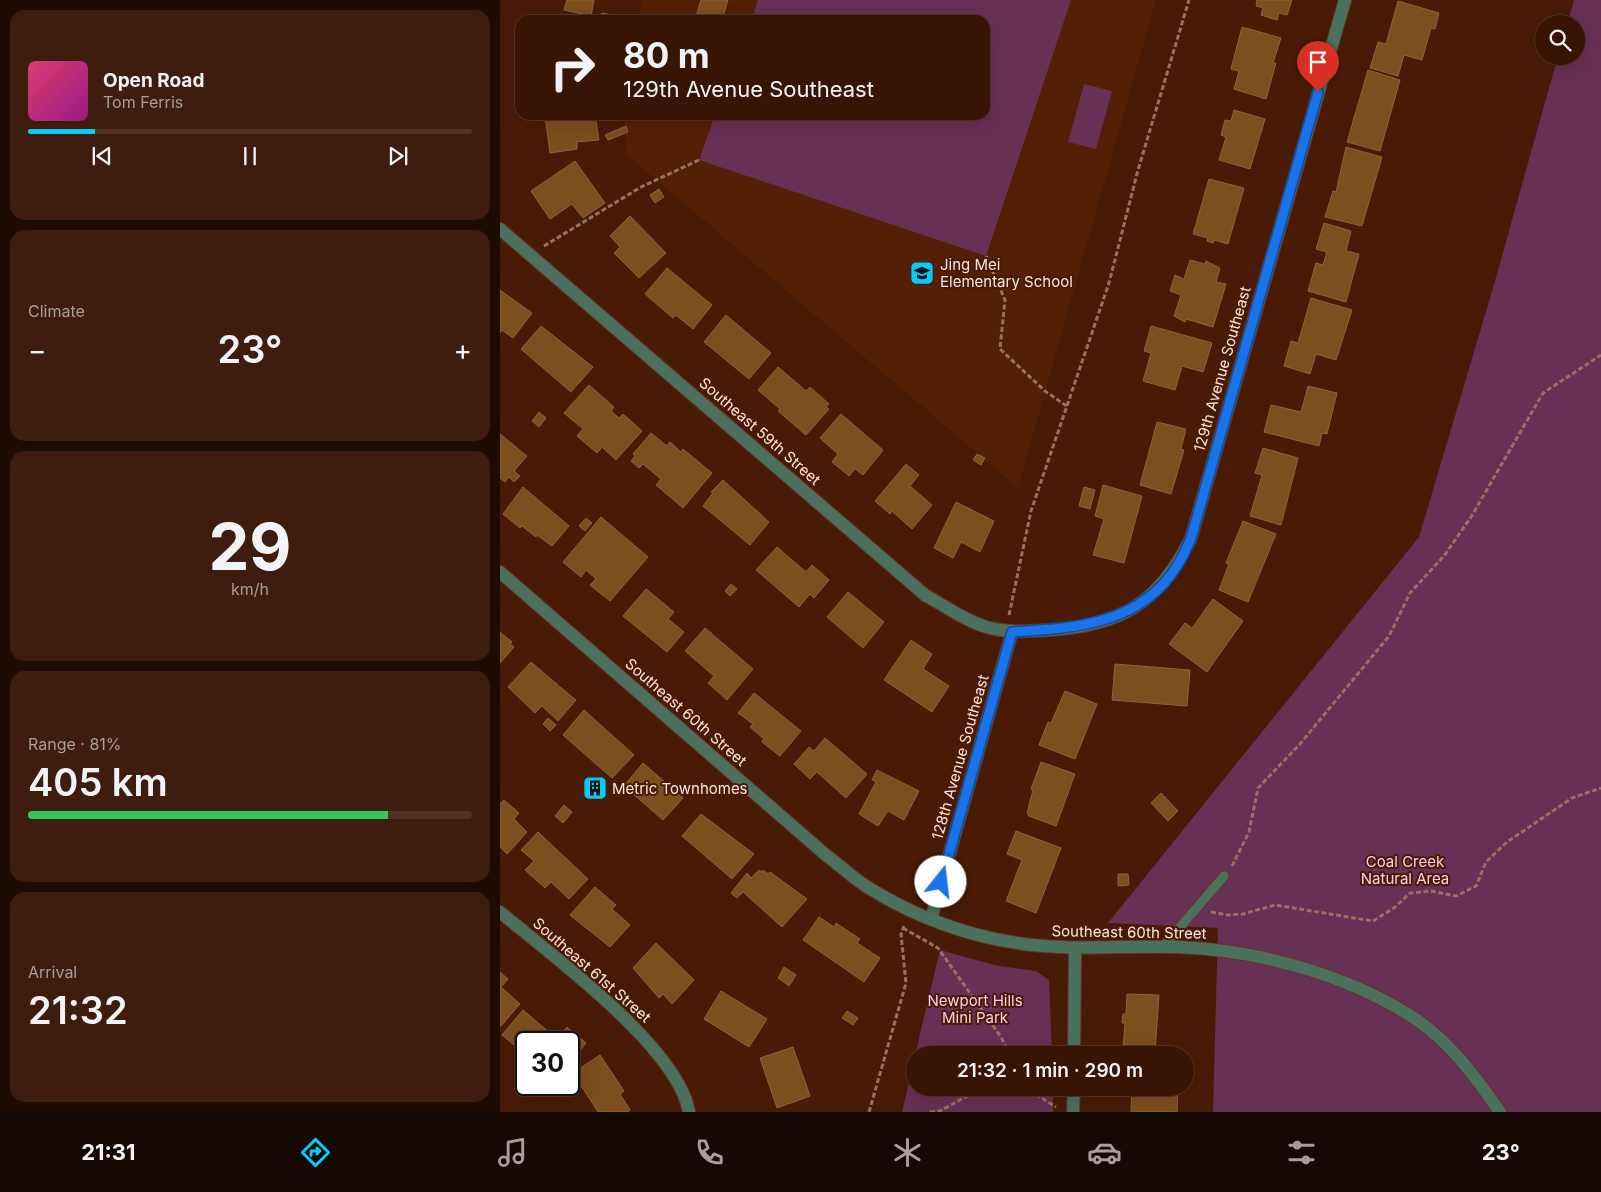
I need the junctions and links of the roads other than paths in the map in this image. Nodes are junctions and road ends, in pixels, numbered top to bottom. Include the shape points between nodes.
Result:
1 (1345, 0) edge
2 (500, 229) edge
3 (500, 572) edge
4 (1012, 632) junction
5 (1224, 876) road end
6 (500, 912) edge
7 (930, 919) junction
8 (1163, 947) junction
9 (1075, 949) junction
10 (1074, 1046) edge
11 (1074, 1096) edge
12 (688, 1110) edge
13 (1073, 1112) edge
14 (1500, 1112) edge

1 - 4 street, 129th Avenue Southeast via 1191,538 1177,566 1141,603 1115,618 1088,626
2 - 4 street, Southeast 59th Street via 925,595 987,627
3 - 7 street, Southeast 60th Street via 827,856 868,887
4 - 7 street, 128th Avenue Southeast
5 - 8 lane
6 - 12 street, Southeast 61st Street via 624,1017 651,1045 675,1080
7 - 9 street, Southeast 60th Street via 982,936
8 - 9 street, Southeast 60th Street
8 - 14 street, Southeast 60th Street via 1218,950 1299,967 1392,1005 1421,1023 1448,1047 1475,1076
9 - 10 street
11 - 13 street

